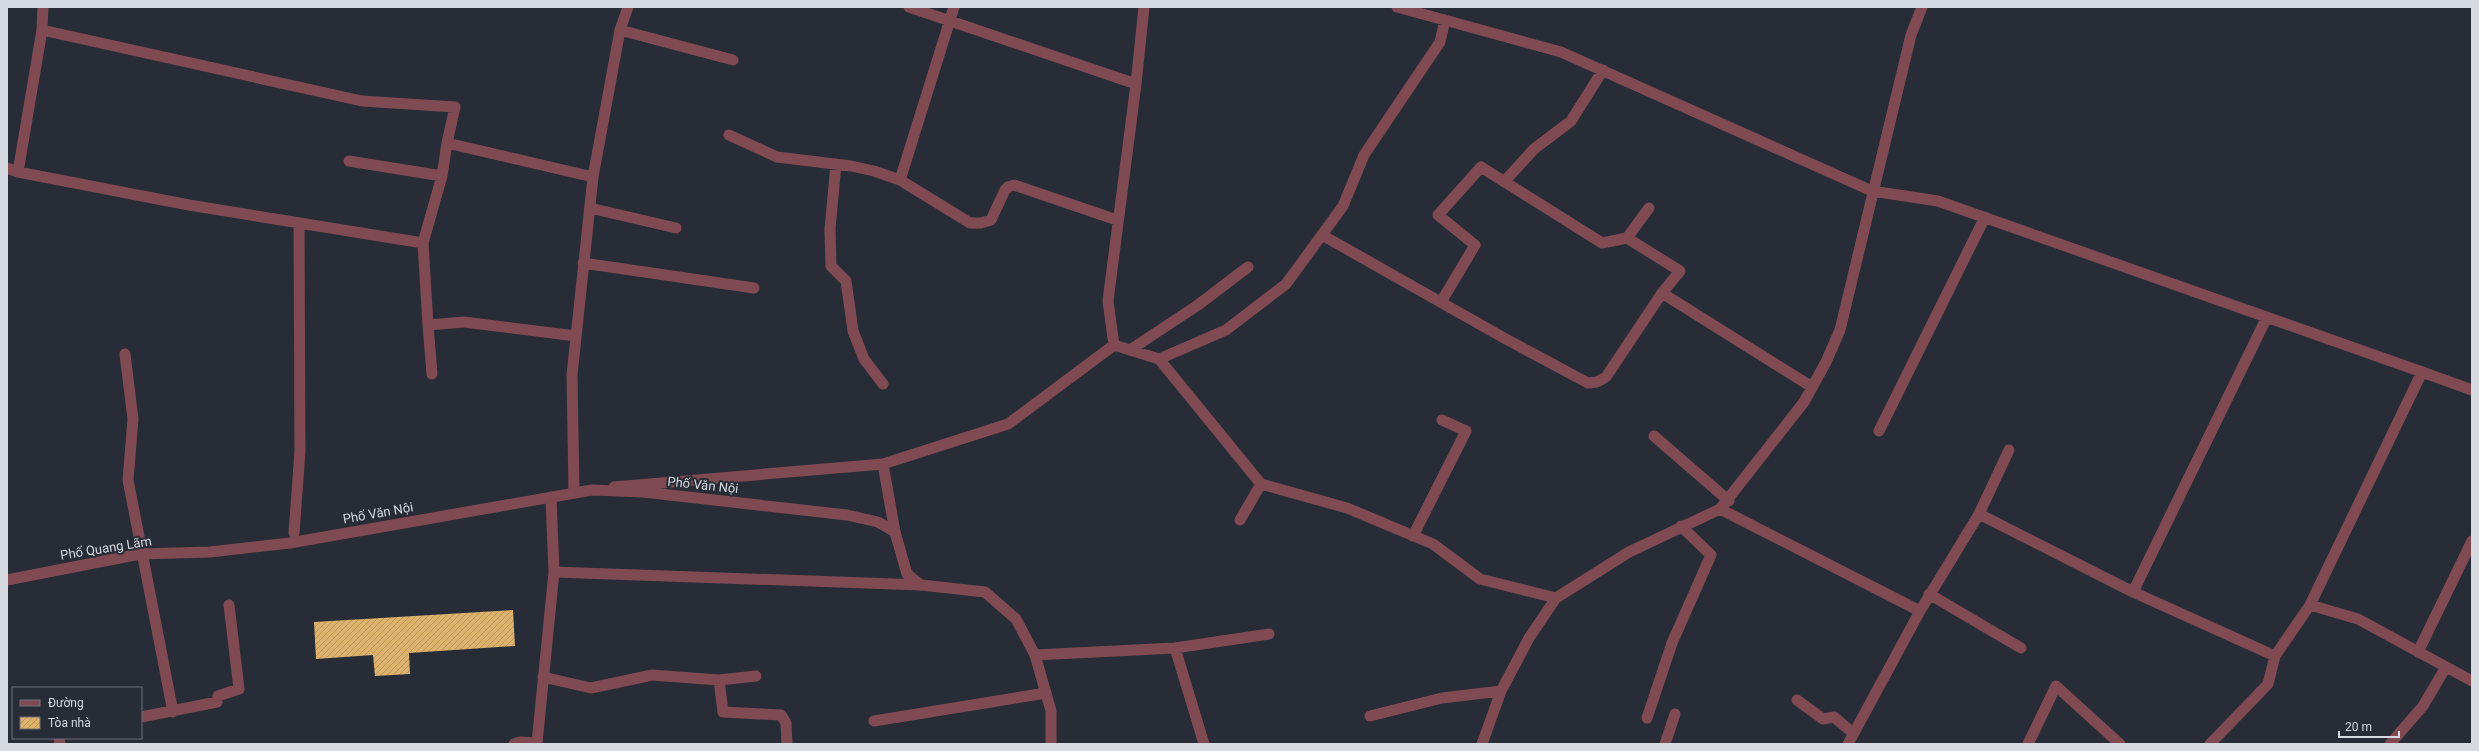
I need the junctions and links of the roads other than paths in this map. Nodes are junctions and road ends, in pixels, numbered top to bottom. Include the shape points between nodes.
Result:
1 (42, 7) edge
2 (628, 7) edge
3 (908, 7) edge
4 (954, 7) edge
5 (1144, 7) edge
6 (1397, 7) edge
7 (1922, 7) edge
8 (1445, 20) junction
9 (950, 21) junction
10 (42, 30) junction
11 (620, 30) junction
12 (733, 60) dead end
13 (1603, 70) junction
14 (1136, 84) junction
15 (729, 135) dead end
16 (447, 143) junction
17 (349, 161) dead end
18 (836, 164) junction
19 (7, 168) edge
20 (18, 172) junction
21 (442, 176) junction
22 (593, 177) junction
23 (900, 180) junction
24 (1504, 182) junction
25 (1872, 191) junction
26 (590, 208) junction
27 (1649, 208) dead end
28 (1985, 217) junction
29 (1117, 220) junction
30 (299, 224) junction
31 (676, 228) dead end
32 (1322, 235) junction
33 (1627, 238) junction
34 (423, 243) junction
35 (583, 263) junction
36 (1248, 267) dead end
37 (754, 288) dead end
38 (1662, 293) junction
39 (1441, 302) junction
40 (2267, 317) junction
41 (428, 325) junction
42 (576, 336) junction
43 (1114, 345) junction
44 (1130, 350) junction
45 (125, 354) dead end
46 (1159, 359) junction
47 (2422, 372) junction
48 (432, 374) dead end
49 (883, 384) dead end
50 (1812, 387) junction
51 (2472, 390) edge
52 (1442, 420) dead end
53 (1879, 431) dead end
54 (1654, 436) dead end
55 (2009, 450) dead end
56 (883, 464) junction
57 (1261, 484) junction
58 (592, 490) junction
59 (574, 493) junction
60 (551, 497) junction
61 (1728, 501) junction
62 (1720, 509) junction
63 (1980, 514) junction
64 (1240, 520) dead end
65 (1681, 526) junction
66 (895, 532) junction
67 (294, 533) dead end
68 (1413, 536) junction
69 (2472, 541) edge
70 (210, 552) joint
71 (140, 554) junction
72 (554, 572) junction
73 (7, 580) edge
74 (921, 585) junction
75 (2133, 592) junction
76 (1929, 594) junction
77 (1556, 598) junction
78 (229, 605) dead end
79 (2310, 605) junction
80 (1920, 611) junction
81 (1270, 634) dead end
82 (1175, 648) junction
83 (2021, 648) dead end
84 (2418, 652) junction
85 (1035, 654) junction
86 (2275, 656) junction
87 (2446, 667) junction
88 (756, 676) dead end
89 (542, 677) junction
90 (719, 680) junction
91 (2472, 681) edge
92 (1501, 691) junction
93 (1046, 693) junction
94 (1797, 700) dead end
95 (173, 712) junction
96 (1675, 714) dead end
97 (1370, 716) dead end
98 (142, 717) edge
99 (1647, 718) dead end
100 (874, 721) dead end
101 (1853, 733) junction
102 (514, 744) edge
103 (540, 744) edge
104 (786, 744) edge
105 (1052, 744) edge
106 (1204, 744) edge
107 (1482, 744) edge
108 (1665, 744) edge
109 (1848, 744) edge
110 (2028, 744) edge
111 (2120, 744) edge
112 (2210, 744) edge
113 (2390, 744) edge

1 - 10 street
2 - 11 street
3 - 9 street
4 - 9 street
5 - 14 street
6 - 8 street
7 - 25 street via 1911,35
8 - 13 street via 1561,52
8 - 32 street via 1440,42 1364,154 1343,206
9 - 14 street
9 - 23 street
10 - 16 street via 362,101 455,107
10 - 20 street
11 - 12 street
11 - 22 street
13 - 24 street via 1571,121 1534,149
13 - 25 street
14 - 29 street
15 - 18 street via 777,156
16 - 21 street
16 - 22 street
17 - 21 street
18 - 23 street via 874,171
18 - 49 street via 830,229 830,266 846,281 853,331 864,359
19 - 20 street
20 - 30 street
21 - 34 street
22 - 26 street
23 - 29 street via 970,223 981,224 991,220 1005,190 1014,186
24 - 33 street via 1602,243
24 - 39 street via 1481,167 1438,215 1475,244
25 - 28 street via 1938,201
25 - 50 street via 1840,330
26 - 31 street
26 - 35 street
27 - 33 street
28 - 40 street
28 - 53 street
29 - 43 street via 1108,301
30 - 34 street
30 - 67 street via 300,450
32 - 39 street
32 - 46 street via 1286,284 1226,330
33 - 38 street via 1680,271
34 - 41 street
35 - 37 street
35 - 42 street
36 - 44 street
38 - 39 street via 1606,377 1588,383
38 - 50 street
40 - 47 street
40 - 75 street
41 - 42 street via 464,322
41 - 48 street
42 - 59 street via 572,375
43 - 44 street
43 - 56 street via 1008,424
44 - 46 street
45 - 71 street via 133,419 128,480
46 - 57 street
47 - 51 street
47 - 79 street
50 - 61 street via 1804,402
52 - 68 street via 1466,431
54 - 61 street
55 - 63 street
56 - 58 street
56 - 66 street
57 - 64 street
57 - 68 street via 1347,508
58 - 59 street, Phố Văn Nội
58 - 66 street, Phố Văn Nội via 643,492 847,515 878,522
59 - 60 street, Phố Văn Nội
60 - 70 street, Phố Văn Nội via 290,544
60 - 72 street
61 - 62 street
62 - 65 street
62 - 80 street
63 - 75 street
63 - 76 street
65 - 77 street via 1629,552
65 - 99 street via 1711,556 1672,643
66 - 74 street via 907,574
68 - 77 street via 1433,544 1480,579
69 - 84 street
70 - 71 street, Phố Quang Lãm
71 - 73 street, Phố Quang Lãm
71 - 95 street
72 - 74 street
72 - 89 street
74 - 85 street via 985,592 1016,619
75 - 86 street
76 - 80 street
76 - 83 street
77 - 92 street via 1529,638
78 - 95 street via 239,689 218,696 217,702
79 - 84 street via 2358,619
79 - 86 street
80 - 101 street
81 - 82 street
82 - 85 street
82 - 106 street
84 - 87 street
85 - 93 street
86 - 112 street via 2268,684
87 - 91 street
87 - 113 street via 2423,706
88 - 90 street
89 - 90 street via 590,688 652,676
89 - 103 street
90 - 104 street via 723,712 781,716 786,723
92 - 97 street via 1442,698
92 - 107 street
93 - 100 street
93 - 105 street via 1051,711
94 - 101 street via 1823,719 1834,717
95 - 98 street
96 - 108 street
101 - 109 street
102 - 103 street
110 - 111 street via 2056,686

